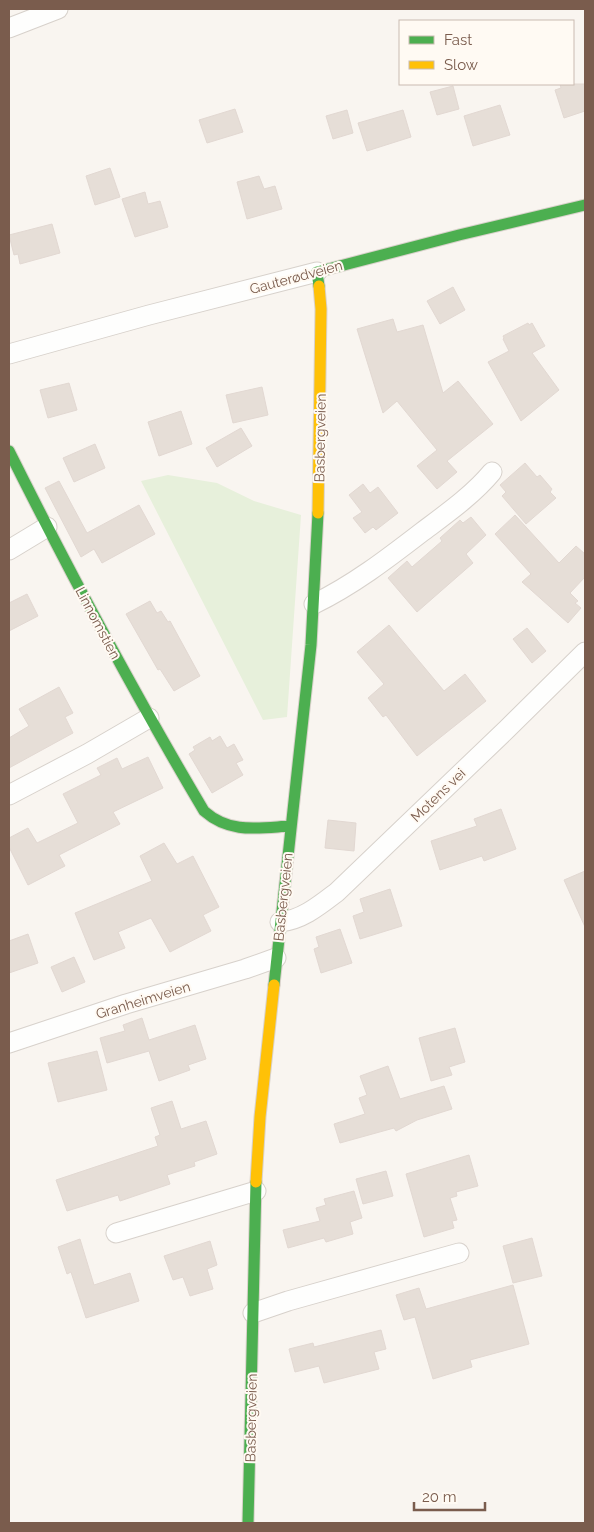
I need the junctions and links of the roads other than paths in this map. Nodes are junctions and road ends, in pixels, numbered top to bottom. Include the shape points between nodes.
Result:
1 (58, 9) edge
2 (9, 28) edge
3 (585, 205) edge
4 (317, 272) junction
5 (9, 354) edge
6 (9, 451) edge
7 (492, 472) dead end
8 (47, 527) junction
9 (9, 550) edge
10 (314, 604) junction
11 (585, 652) edge
12 (149, 718) junction
13 (9, 795) edge
14 (290, 826) junction
15 (280, 922) junction
16 (276, 958) junction
17 (9, 1043) edge
18 (256, 1191) junction
19 (116, 1233) dead end
20 (459, 1254) dead end
21 (254, 1313) junction
22 (248, 1523) edge

1 - 2 street
3 - 4 main road, Gauterødveien
4 - 5 street, Gauterødveien
4 - 10 main road, Basbergveien via 321,309 320,429
6 - 8 main road, Linnomstien
7 - 10 street via 448,513 367,574
8 - 9 street
8 - 12 main road, Linnomstien
10 - 14 main road, Basbergveien
11 - 15 street, Motens vei via 337,892 291,921
12 - 13 street
12 - 14 main road, Linnomstien via 204,812 212,820 234,828
14 - 15 main road, Basbergveien
15 - 16 main road, Basbergveien
16 - 17 street, Granheimveien
16 - 18 main road, Basbergveien
18 - 19 street
18 - 21 main road, Basbergveien
20 - 21 street
21 - 22 main road, Basbergveien

